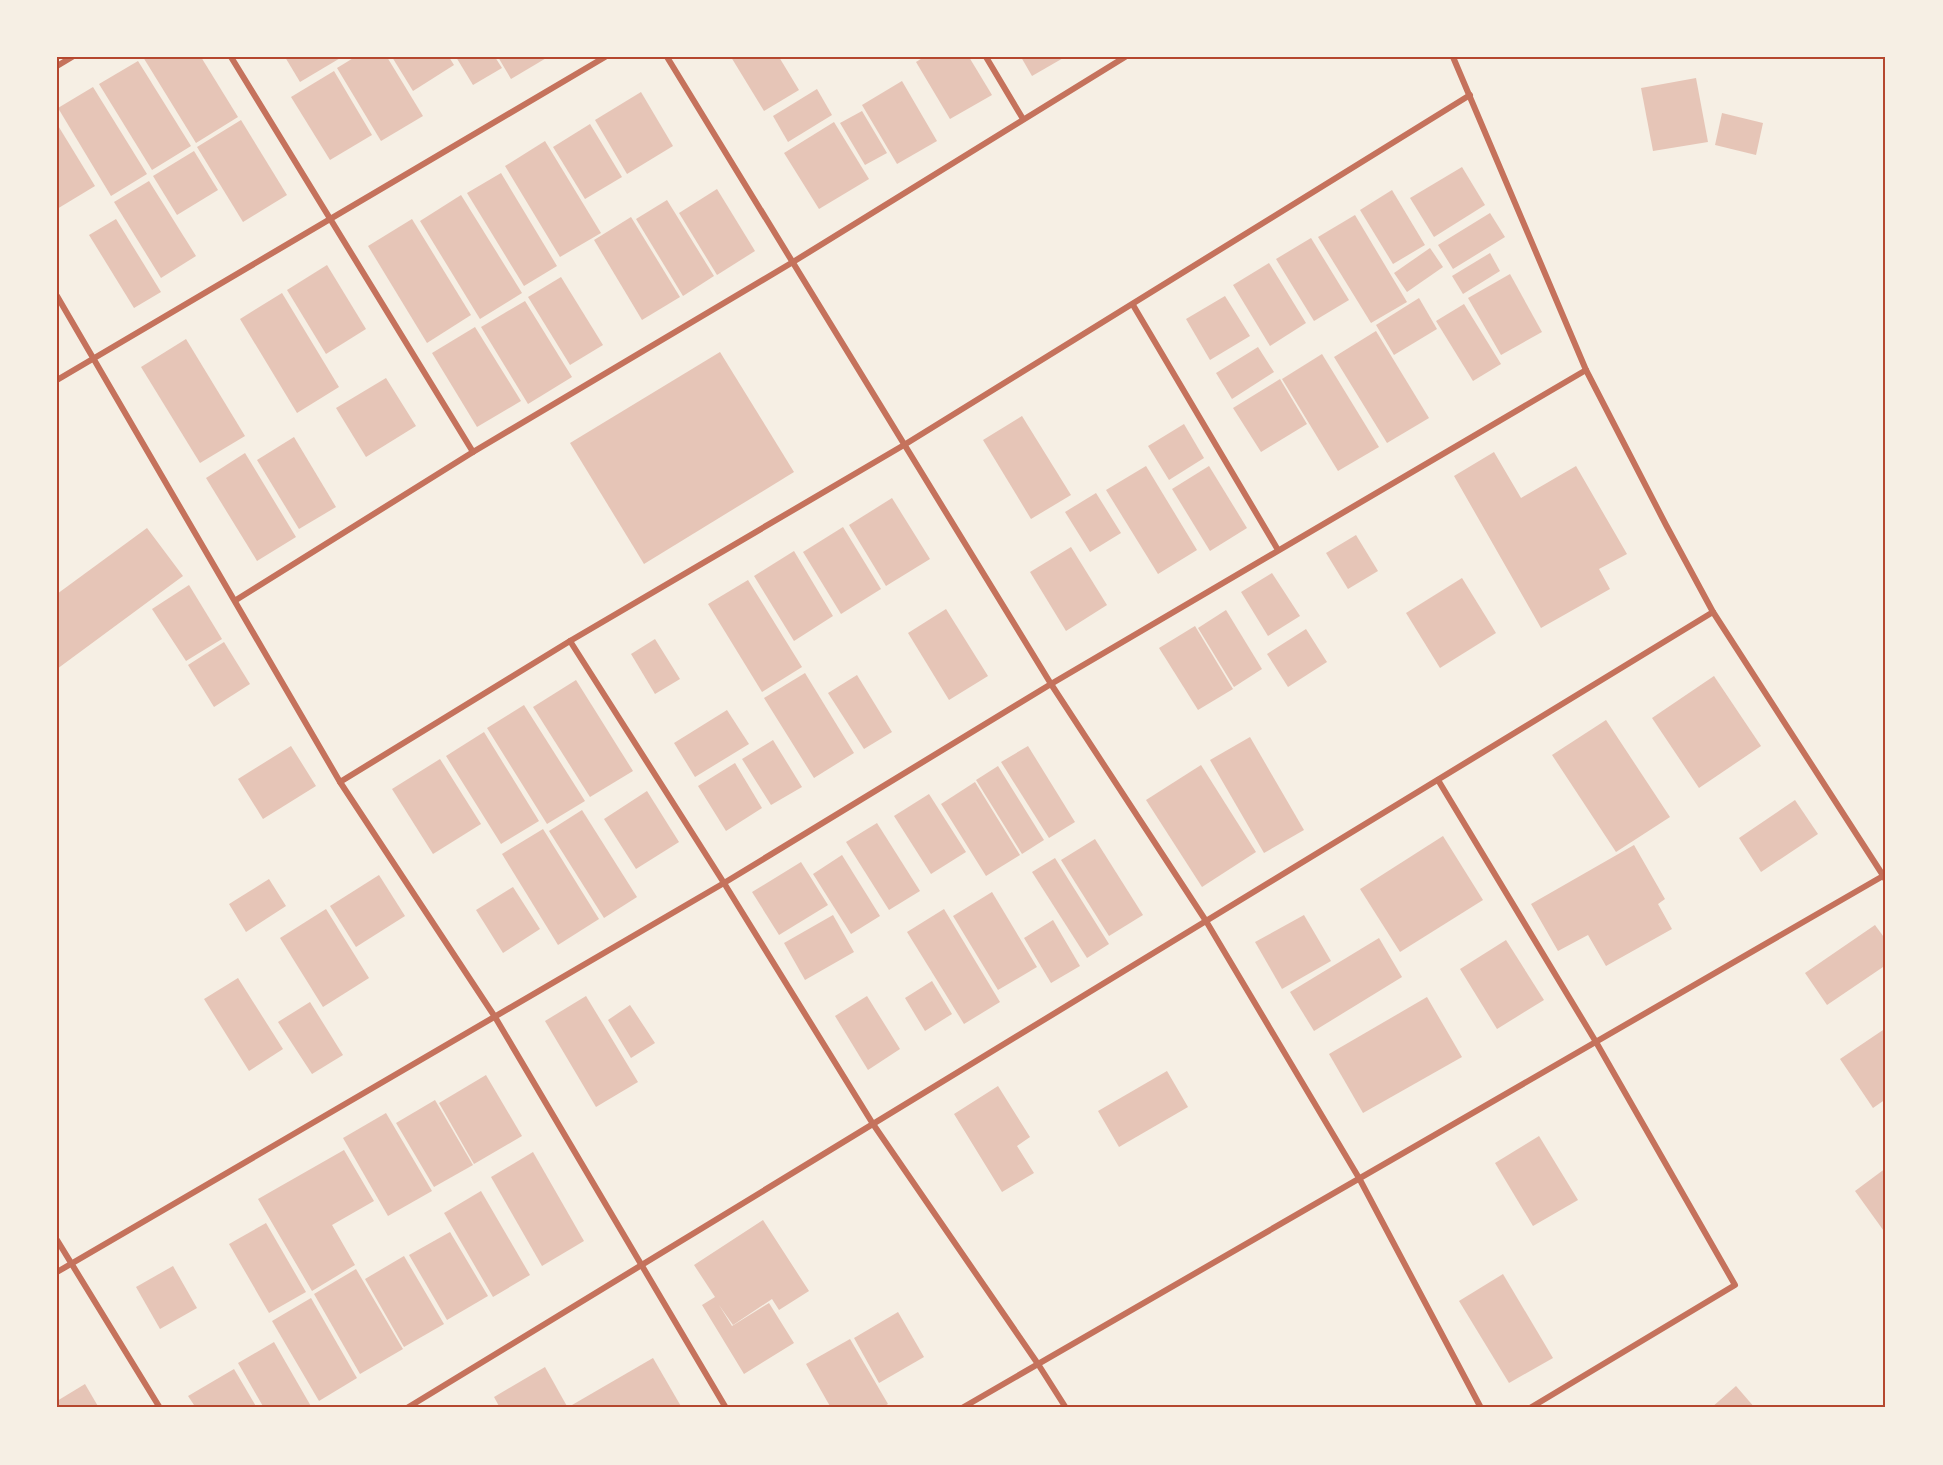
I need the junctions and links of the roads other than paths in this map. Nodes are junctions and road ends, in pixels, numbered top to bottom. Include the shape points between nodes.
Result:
1 (72, 57) edge
2 (231, 57) edge
3 (605, 57) edge
4 (668, 57) edge
5 (986, 57) edge
6 (1125, 57) edge
7 (1453, 57) edge
8 (57, 66) edge
9 (1470, 95) junction
10 (1023, 119) junction
11 (331, 219) junction
12 (794, 262) junction
13 (57, 296) edge
14 (1133, 305) junction
15 (92, 358) junction
16 (1586, 370) junction
17 (57, 380) edge
18 (904, 446) junction
19 (473, 452) junction
20 (1278, 550) junction
21 (236, 600) junction
22 (1713, 612) junction
23 (570, 641) junction
24 (1051, 684) junction
25 (1438, 780) junction
26 (340, 782) junction
27 (1885, 878) edge
28 (724, 883) junction
29 (1206, 921) junction
30 (495, 1017) junction
31 (1596, 1042) junction
32 (873, 1124) junction
33 (1359, 1178) junction
34 (57, 1240) edge
35 (71, 1264) junction
36 (641, 1265) junction
37 (57, 1272) edge
38 (1038, 1364) junction
39 (160, 1408) edge
40 (407, 1408) edge
41 (726, 1408) edge
42 (962, 1408) edge
43 (1066, 1408) edge
44 (1481, 1408) edge
45 (1530, 1408) edge

1 - 8 street
2 - 11 street
3 - 11 street
4 - 12 street
5 - 10 street
6 - 10 street
7 - 9 street
9 - 14 street
9 - 16 street
10 - 12 street
11 - 15 street
11 - 19 street
12 - 18 street
12 - 19 street
13 - 15 street
14 - 18 street
14 - 20 street
15 - 17 street
15 - 21 street
16 - 20 street
16 - 22 street
18 - 23 street
18 - 24 street
19 - 21 street
20 - 24 street
21 - 26 street
22 - 25 street
22 - 27 street
23 - 26 street
23 - 28 street
24 - 28 street
24 - 29 street
25 - 29 street
25 - 31 street
26 - 30 street
27 - 31 street
28 - 30 street
28 - 32 street
29 - 32 street
29 - 33 street
30 - 35 street
30 - 36 street
31 - 33 street
31 - 45 street via 1735,1285
32 - 36 street
32 - 38 street
33 - 38 street
33 - 44 street
34 - 35 street
35 - 37 street
35 - 39 street
36 - 40 street
36 - 41 street
38 - 42 street
38 - 43 street

